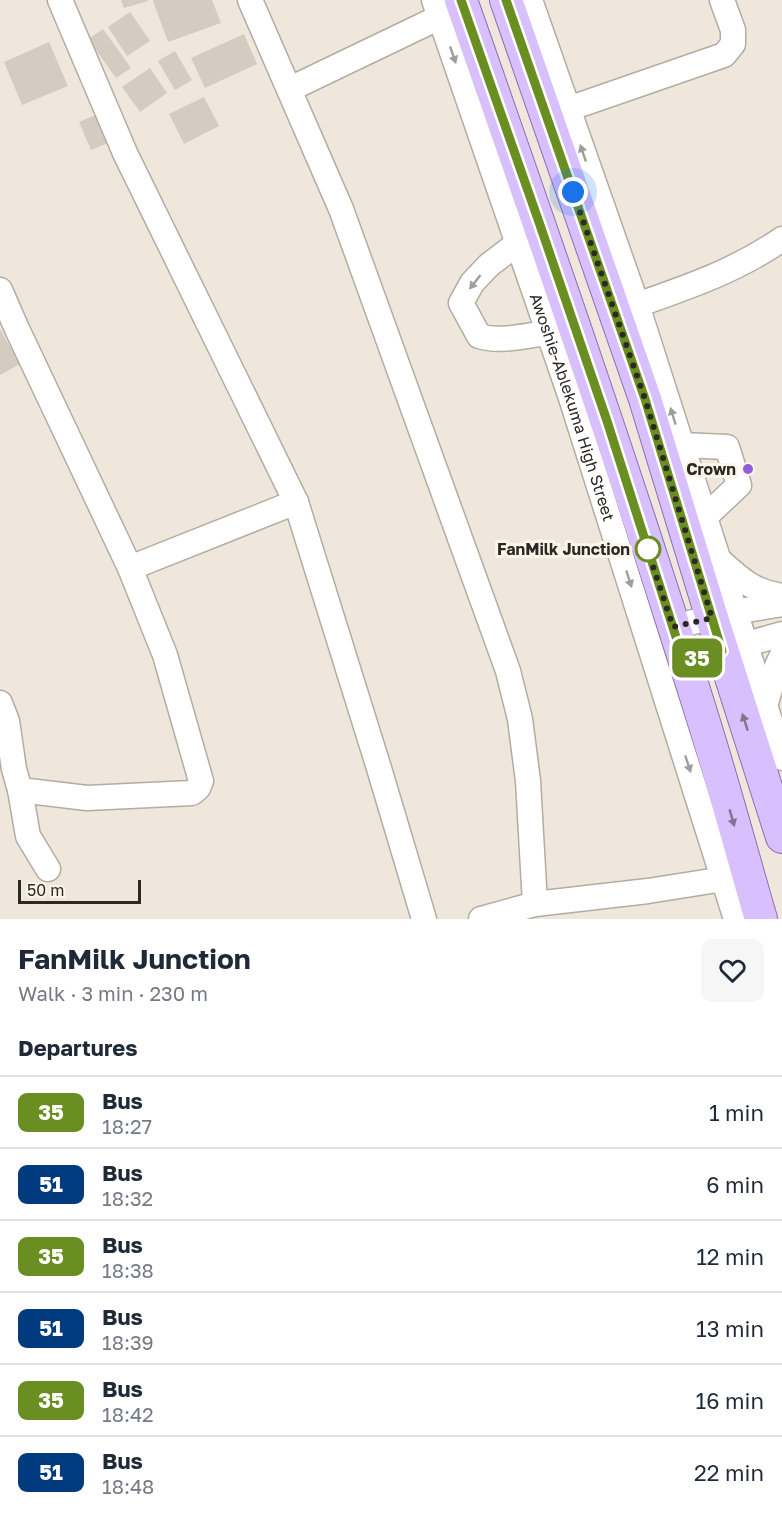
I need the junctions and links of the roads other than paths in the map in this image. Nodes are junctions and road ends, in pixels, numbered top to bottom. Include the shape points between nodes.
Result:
1 (60, 0) edge
2 (250, 0) edge
3 (722, 0) edge
4 (445, 6) edge
5 (521, 9) edge
6 (290, 89) junction
7 (568, 109) junction
8 (524, 233) junction
9 (782, 238) edge
10 (0, 290) edge
11 (637, 305) junction
12 (549, 333) junction
13 (682, 445) junction
14 (296, 502) junction
15 (704, 518) junction
16 (717, 559) junction
17 (130, 568) junction
18 (782, 596) edge
19 (782, 604) edge
20 (723, 615) junction
21 (673, 627) junction
22 (782, 634) edge
23 (733, 647) junction
24 (782, 656) edge
25 (684, 662) junction
26 (0, 703) edge
27 (765, 706) junction
28 (782, 758) edge
29 (20, 790) junction
30 (782, 837) edge
31 (48, 869) dead end
32 (724, 879) junction
33 (535, 904) junction
34 (424, 919) edge
35 (482, 919) edge
36 (736, 919) edge
37 (761, 919) edge

1 - 14 street via 125,153
2 - 6 street
3 - 7 street via 733,30 733,44 724,55
4 - 6 street
4 -> 8 main road, Awoshie-Ablekuma High Street
5 - 7 street
5 - 20 main road via 645,399
6 - 33 street via 341,209 508,671 520,719 528,781
11 -> 7 street
8 - 12 street, Awoshie-Ablekuma High Street
8 -> 12 street via 472,283 461,303 478,336 498,339
8 - 21 main road, Awoshie-Ablekuma High Street via 607,421
9 - 11 street via 761,254 706,281
10 - 17 street
13 -> 11 street
12 -> 32 street, Awoshie-Ablekuma High Street
13 - 15 street
13 - 15 street via 727,447 739,485
14 - 17 street
14 - 34 street
15 - 16 street
16 - 18 street via 755,589
16 - 20 street
17 - 29 street via 165,655 201,781 198,788 192,793 87,798
19 - 20 street
20 - 21 street
20 - 23 main road
21 - 25 main road, Awoshie-Ablekuma High Street
22 - 23 street
23 - 25 street
23 - 27 street
30 -> 23 main road
24 - 27 street
25 -> 37 main road, Awoshie-Ablekuma High Street
26 - 29 street
27 - 28 street
29 - 31 street via 28,836
32 - 33 street
32 - 36 street, Awoshie-Ablekuma High Street
33 - 35 street

